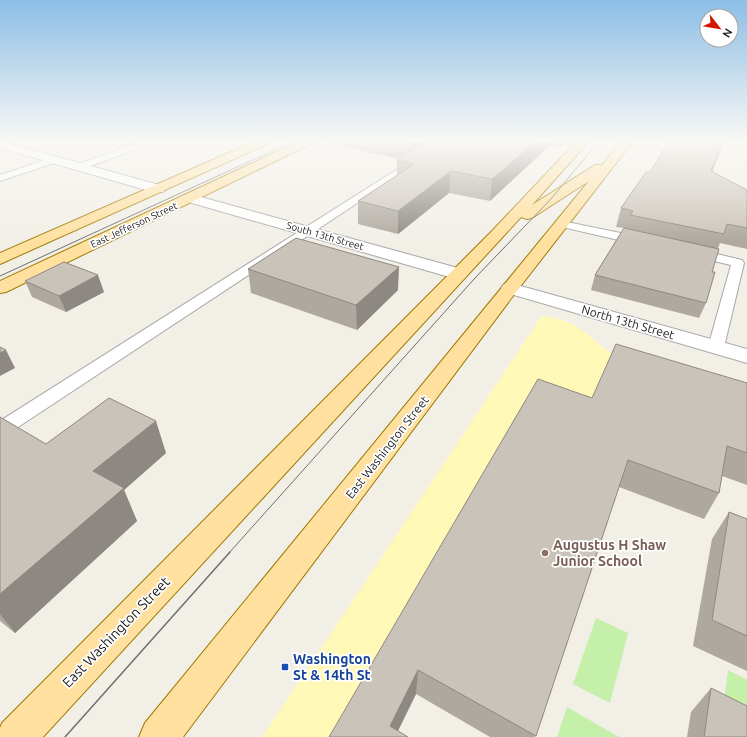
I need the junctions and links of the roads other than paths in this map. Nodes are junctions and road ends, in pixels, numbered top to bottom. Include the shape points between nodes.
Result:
1 (11, 174) edge
2 (104, 174) edge
3 (192, 174) edge
4 (239, 174) edge
5 (394, 174) edge
6 (553, 174) edge
7 (590, 174) edge
8 (602, 174) edge
9 (0, 178) edge
10 (158, 190) junction
11 (190, 198) junction
12 (562, 224) junction
13 (308, 231) junction
14 (499, 233) junction
15 (111, 235) junction
16 (655, 244) edge
17 (685, 251) edge
18 (0, 259) edge
19 (459, 274) junction
20 (0, 275) edge
21 (0, 288) edge
22 (510, 288) junction
23 (716, 347) junction
24 (747, 356) edge
25 (0, 430) edge
26 (16, 737) edge
27 (159, 737) edge

1 - 9 lane
2 - 10 street
3 - 10 main road, East Jefferson Street
4 - 11 main road, East Jefferson Street
5 - 13 lane
6 - 14 main road, East Washington Street
7 - 14 main road, East Washington Street
8 - 12 main road, East Washington Street
10 - 18 main road, East Jefferson Street
11 - 13 street, South 13th Street
11 - 15 main road, East Jefferson Street
12 - 16 lane
12 - 22 main road, East Washington Street
13 - 19 street, South 13th Street
13 - 25 lane
14 - 19 main road, East Washington Street
15 - 20 main road
15 - 21 main road, East Jefferson Street
17 - 23 lane via 738,263
19 - 26 main road, East Washington Street
22 - 23 street, North 13th Street
22 - 27 main road, East Washington Street
23 - 24 street, North 13th Street

